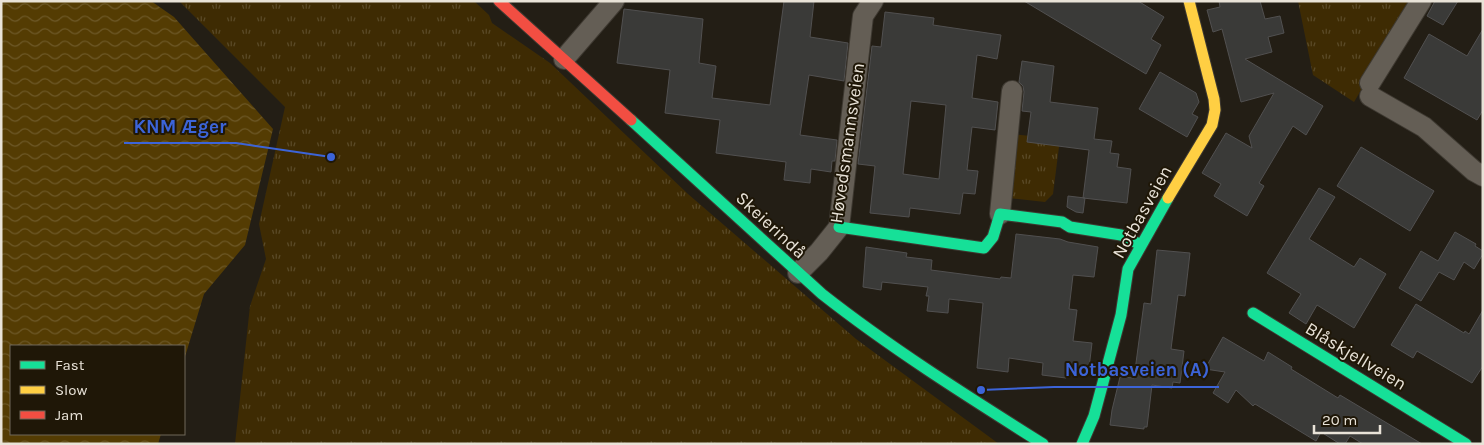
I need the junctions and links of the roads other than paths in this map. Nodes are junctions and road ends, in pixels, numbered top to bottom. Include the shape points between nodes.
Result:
1 (499, 1) edge
2 (614, 1) edge
3 (873, 1) edge
4 (1188, 1) edge
5 (1421, 1) edge
6 (564, 59) junction
7 (1012, 91) dead end
8 (1483, 176) edge
9 (1000, 214) junction
10 (839, 227) junction
11 (1141, 245) junction
12 (798, 273) junction
13 (1253, 313) dead end
14 (1043, 444) edge
15 (1082, 444) edge
16 (1466, 444) edge

1 - 6 street, Skeierindå
2 - 6 street
3 - 10 street, Høvedsmannsveien via 864,16
4 - 11 street, Notbasveien via 1216,106 1215,113 1212,124
5 - 8 street via 1370,90 1381,104 1424,127
6 - 12 street, Skeierindå
7 - 9 street
9 - 10 street via 995,232 984,248
9 - 11 street via 1062,222 1070,227 1121,235
10 - 12 street, Høvedsmannsveien
11 - 15 street, Notbasveien via 1128,269 1121,316 1094,416
12 - 14 street, Skeierindå via 860,325
13 - 16 street, Blåskjellveien

